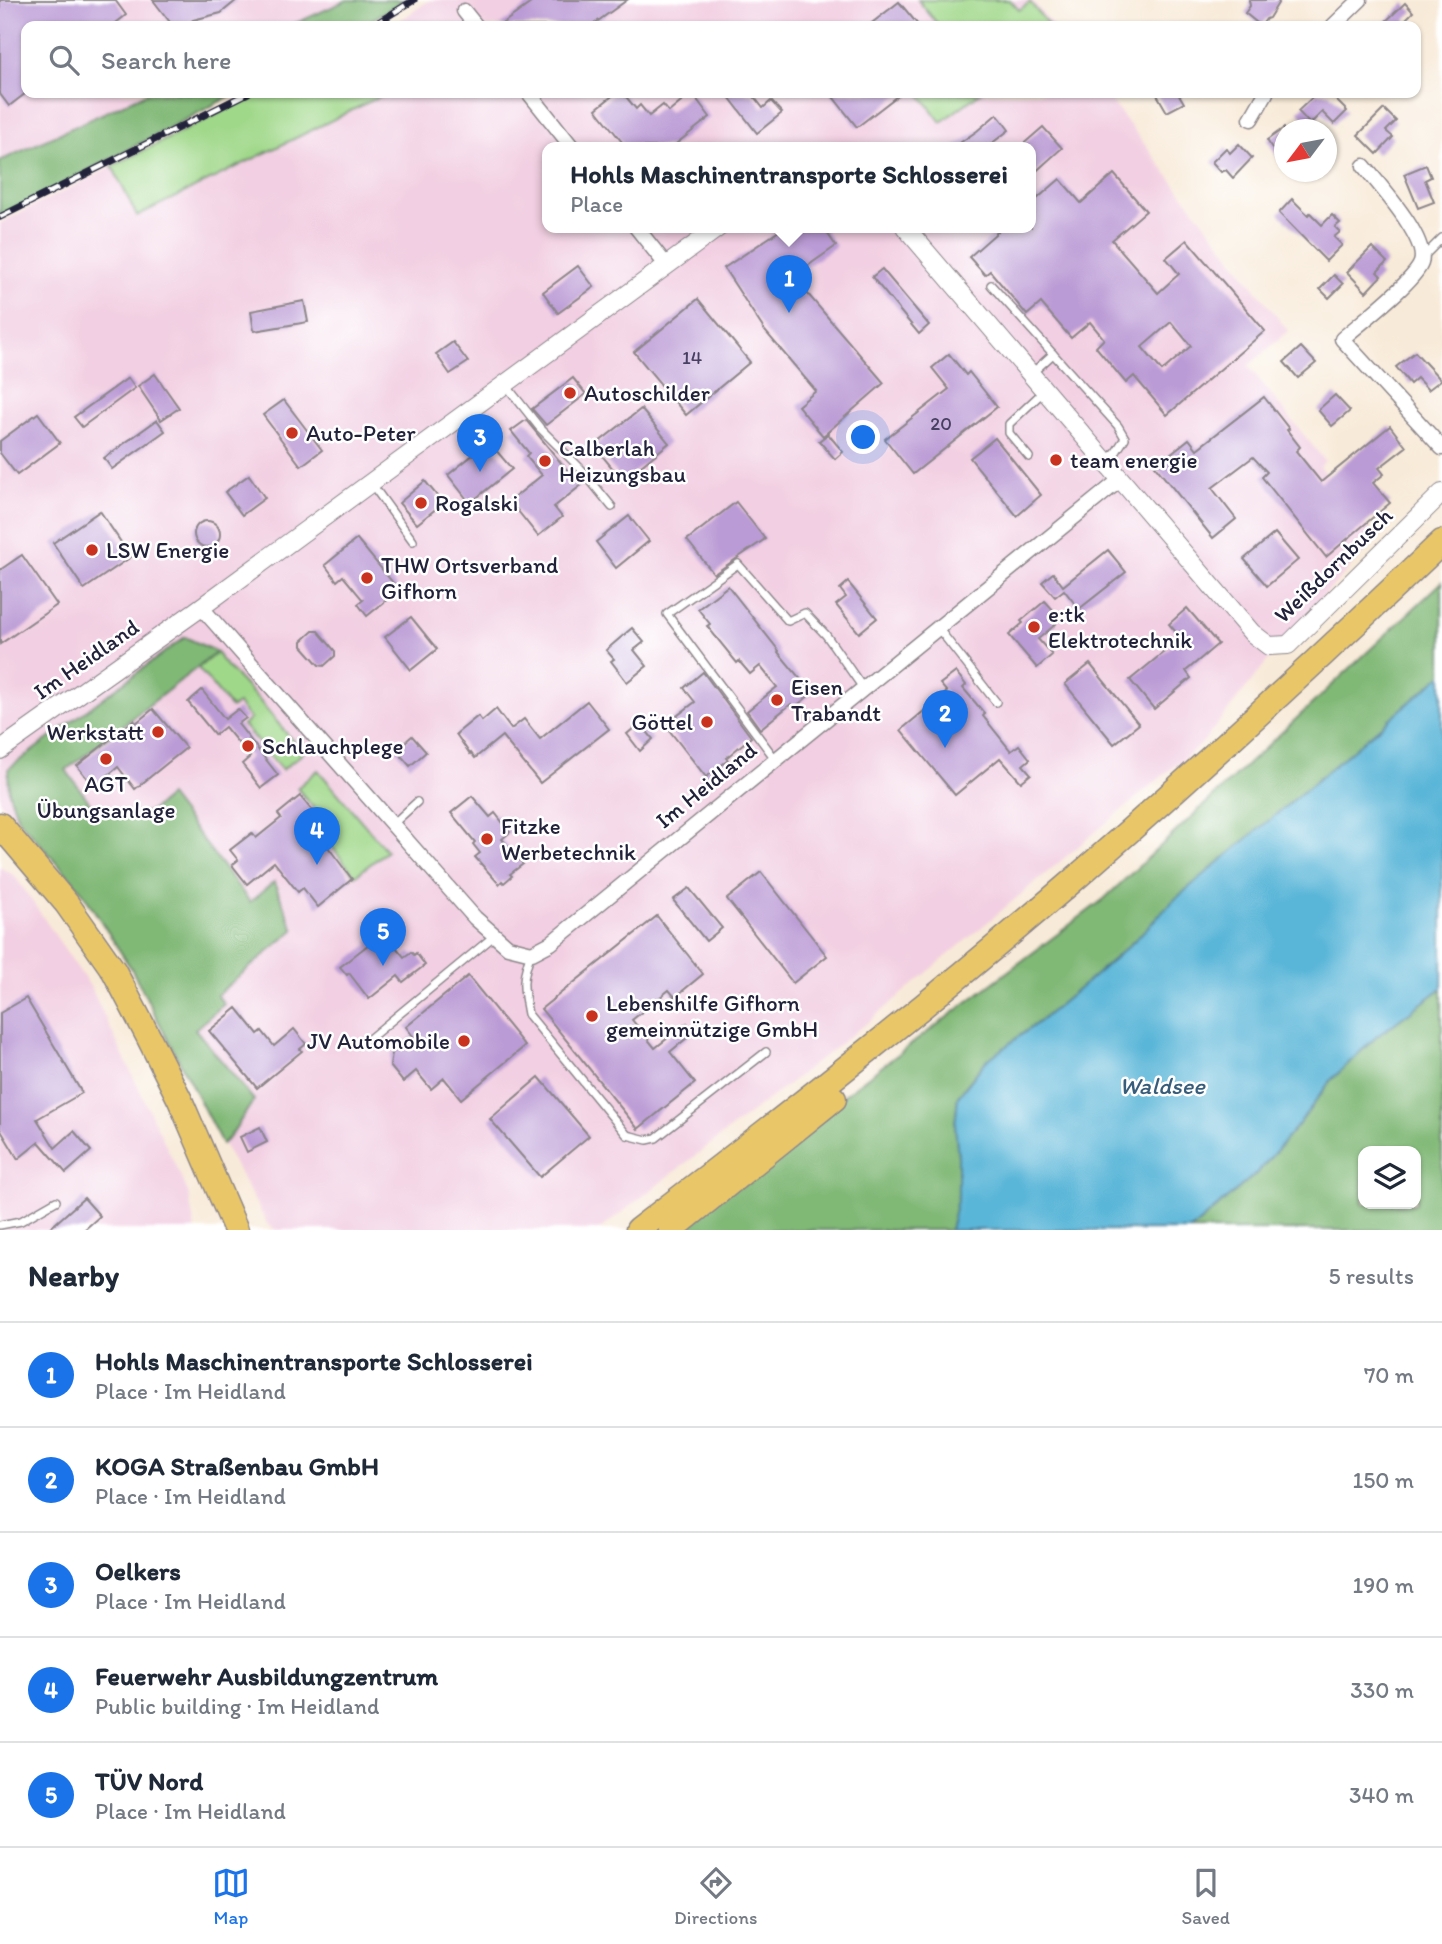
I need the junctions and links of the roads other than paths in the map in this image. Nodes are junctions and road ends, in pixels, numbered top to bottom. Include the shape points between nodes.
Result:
1 (1360, 0) edge
2 (464, 11) dead end
3 (472, 21) edge
4 (1338, 21) edge
5 (533, 98) edge
6 (1263, 98) edge
7 (1251, 119) dead end
8 (568, 142) edge
9 (1364, 166) dead end
10 (641, 233) edge
11 (711, 233) edge
12 (910, 233) edge
13 (1442, 238) edge
14 (1421, 259) junction
15 (667, 266) junction
16 (991, 285) dead end
17 (1053, 354) junction
18 (1031, 374) junction
19 (505, 384) junction
20 (1045, 391) junction
21 (1442, 448) edge
22 (1029, 457) dead end
23 (1105, 461) junction
24 (1121, 480) junction
25 (370, 483) junction
26 (1442, 493) edge
27 (612, 507) dead end
28 (413, 541) dead end
29 (1442, 542) edge
30 (1442, 565) edge
31 (201, 607) junction
32 (938, 628) junction
33 (863, 689) junction
34 (996, 702) dead end
35 (0, 750) edge
36 (776, 760) junction
37 (417, 802) dead end
38 (393, 824) junction
39 (0, 825) edge
40 (494, 936) junction
41 (532, 953) junction
42 (369, 1038) dead end
43 (766, 1052) dead end
44 (199, 1144) junction
45 (56, 1200) dead end
46 (0, 1225) edge
47 (222, 1230) edge
48 (236, 1230) edge
49 (254, 1230) edge
50 (638, 1230) edge
51 (671, 1230) edge

1 - 4 street
2 - 3 street
5 - 8 street
6 - 7 street
9 - 14 street via 1410,225
10 - 15 street
11 - 15 street, Im Heidland
12 - 18 street
13 - 14 lane
14 - 21 street via 1412,278 1342,339
15 - 19 street, Im Heidland
16 - 17 lane
17 - 18 lane
17 - 23 lane via 1125,438
18 - 20 street
19 - 25 street, Im Heidland
19 - 27 lane
20 - 22 lane via 1009,424 1009,433
20 - 23 street
23 - 24 street
24 - 26 street, Weißdornbusch via 1252,633 1269,646 1288,645
24 - 32 street, Im Heidland
25 - 28 lane
25 - 31 street, Im Heidland
29 - 50 highway via 1069,884 780,1121
30 - 51 highway via 1240,753 1044,925
31 - 35 street, Im Heidland
31 - 38 street
32 - 33 street, Im Heidland
32 - 34 lane
33 - 36 street, Im Heidland
33 - 36 lane via 805,613 788,621 738,564 667,614
36 - 41 street, Im Heidland via 551,943
37 - 38 lane
38 - 40 street
39 - 44 highway via 67,904 114,971
40 - 41 street via 508,947
40 - 42 lane
41 - 43 lane via 523,974 528,1014 627,1135 656,1138
44 - 47 highway
44 - 48 highway
44 - 49 highway
45 - 46 lane via 21,1221

